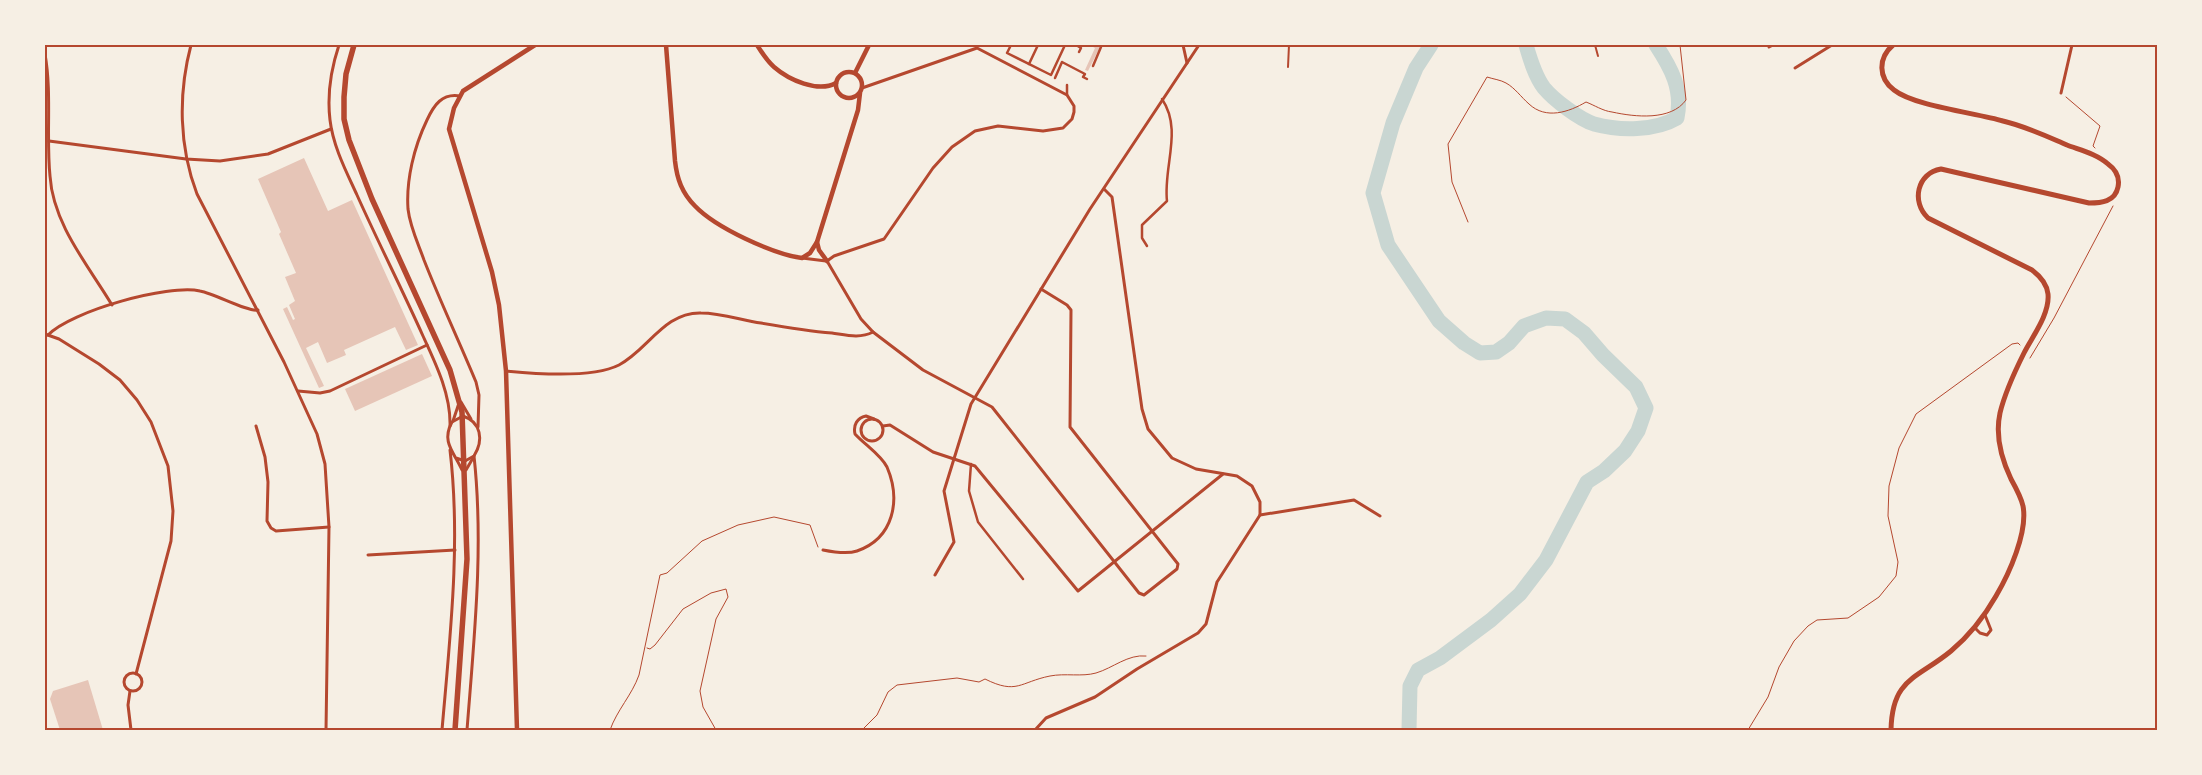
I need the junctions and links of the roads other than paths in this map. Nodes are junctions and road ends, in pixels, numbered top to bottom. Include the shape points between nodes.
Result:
1 (191, 45) edge
2 (339, 45) edge
3 (354, 45) edge
4 (534, 45) edge
5 (666, 45) edge
6 (758, 45) edge
7 (869, 45) edge
8 (1011, 45) edge
9 (1038, 45) edge
10 (1065, 45) edge
11 (1076, 45) edge
12 (1183, 45) edge
13 (1200, 45) edge
14 (1289, 45) edge
15 (1595, 45) edge
16 (1773, 45) edge
17 (1832, 45) edge
18 (1892, 45) edge
19 (2072, 45) edge
20 (972, 47) edge
21 (1101, 47) dead end
22 (1769, 47) dead end
23 (1079, 52) dead end
24 (45, 54) edge
25 (1598, 56) dead end
26 (1187, 63) junction
27 (1029, 64) junction
28 (1093, 66) dead end
29 (1288, 67) dead end
30 (1794, 68) dead end
31 (855, 74) junction
32 (1055, 78) dead end
33 (1087, 79) dead end
34 (836, 83) junction
35 (1066, 85) dead end
36 (861, 91) junction
37 (2061, 93) road end
38 (1067, 95) junction
39 (460, 96) junction
40 (1162, 99) junction
41 (331, 130) junction
42 (49, 141) junction
43 (186, 159) junction
44 (1104, 189) junction
45 (817, 242) junction
46 (1148, 246) dead end
47 (802, 258) junction
48 (826, 261) junction
49 (1041, 289) junction
50 (112, 305) junction
51 (258, 310) junction
52 (873, 332) junction
53 (46, 334) edge
54 (427, 345) junction
55 (506, 371) junction
56 (298, 391) junction
57 (974, 398) junction
58 (460, 400) junction
59 (463, 416) junction
60 (471, 419) junction
61 (874, 419) junction
62 (451, 424) junction
63 (256, 426) dead end
64 (883, 426) junction
65 (478, 427) junction
66 (450, 450) junction
67 (474, 456) junction
68 (456, 458) junction
69 (954, 459) junction
70 (465, 461) junction
71 (971, 464) junction
72 (1224, 473) junction
73 (465, 476) junction
74 (1260, 515) junction
75 (1380, 516) dead end
76 (329, 527) junction
77 (1152, 531) junction
78 (455, 550) junction
79 (823, 550) road end
80 (368, 555) dead end
81 (1114, 562) junction
82 (934, 575) dead end
83 (1023, 578) dead end
84 (1985, 615) junction
85 (1975, 628) junction
86 (136, 674) junction
87 (130, 691) junction
88 (131, 730) edge
89 (326, 730) edge
90 (442, 730) edge
91 (455, 730) edge
92 (467, 730) edge
93 (517, 730) edge
94 (1035, 730) edge
95 (1892, 730) edge

1 - 43 street via 181,110
2 - 41 street via 329,90
3 - 58 main road via 344,97 349,140 372,199 450,370
4 - 39 street via 473,84
5 - 47 street via 674,161 682,189 694,206 718,224 758,244
6 - 34 street via 769,62 790,77 824,88
7 - 31 street
8 - 27 street via 1007,53
9 - 27 street
10 - 27 street via 1051,74
11 - 23 street via 1081,48
12 - 26 street
13 - 26 street
14 - 29 lane
15 - 25 lane
16 - 22 street
17 - 30 street
18 - 84 main road via 1884,54 1881,69 1886,82 1900,94 2016,124 2096,157 2115,170 2119,179 2117,192 2101,203 2082,203 1942,168 1922,180 1918,198 1923,213 1946,229 2032,270 2043,280 2048,295 2047,307 2007,390 1999,416 2001,455 2023,504 2024,522 2007,574
19 - 37 street
20 - 36 street
20 - 38 street via 981,48
21 - 28 street
24 - 42 street
26 - 40 street
31 - 34 street via 844,73
31 - 36 street via 861,80
32 - 33 street via 1062,62 1085,74 1083,77
34 - 36 street via 838,92 844,97 854,98
35 - 38 street
36 - 45 street
38 - 48 street via 1072,100 1074,112 1063,128 1043,131 998,126 975,131 952,147 933,168 884,239
39 - 55 street via 449,129 492,272
39 - 65 street via 443,98 429,115 414,159 408,201 413,231 476,382
40 - 44 street
40 - 46 street via 1167,106 1172,134 1166,174 1167,201 1142,225 1142,238
41 - 43 street via 254,158
41 - 54 street via 349,177
42 - 43 street
42 - 50 street via 50,176 61,219
43 - 51 street via 197,194
44 - 49 street
44 - 72 street via 1112,197 1146,423 1158,444 1180,463
45 - 47 street
45 - 48 street
47 - 48 street
48 - 52 street via 861,319
49 - 57 street
49 - 77 street via 1067,304 1071,310 1070,427
50 - 51 street via 159,292 185,289 208,293 249,310
50 - 53 street via 61,324
51 - 56 street
52 - 55 street via 861,336 801,330 714,314 688,314 659,331 627,360 603,370
52 - 57 street via 923,370
53 - 86 street via 99,364 124,385 151,422 168,466 173,511 171,541
54 - 56 street via 330,390 320,393
54 - 62 street via 445,391
55 - 93 street
56 - 76 street via 317,434 325,464
57 - 69 street
57 - 81 street via 992,408
58 - 59 main road
58 - 60 street
58 - 62 street
59 - 60 street
59 - 62 street
59 - 70 main road
60 - 65 street
61 - 64 street
61 - 64 street via 862,425 865,438 872,441 880,438
61 - 79 street via 866,416 859,420 854,426 854,434 886,466 892,485 893,516 887,529 857,551
62 - 66 street via 447,437
63 - 76 street via 265,457 271,528 276,531
64 - 69 street via 890,425 933,452
65 - 67 street via 479,445
66 - 68 street
66 - 78 street
67 - 70 street
67 - 73 street via 467,465
67 - 92 street via 478,487 478,575
68 - 70 street
68 - 73 street
69 - 71 street
69 - 82 street via 944,491 954,542
70 - 73 main road
71 - 81 street via 1078,591
71 - 83 street via 969,491 978,522
72 - 74 street via 1237,476 1252,486 1260,502
72 - 77 street
73 - 91 main road via 466,581
74 - 75 street via 1354,500
74 - 94 street via 1217,582 1206,624 1198,633 1095,697 1046,718
76 - 89 street
77 - 81 street
77 - 81 street via 1178,564 1170,574 1142,595
78 - 80 street
78 - 90 street
84 - 85 main road
84 - 85 street via 1991,630 1987,635
85 - 95 main road via 1951,651 1902,688 1894,705
86 - 87 street via 141,685
86 - 87 street via 130,673 124,679 125,687
87 - 88 street via 128,713

